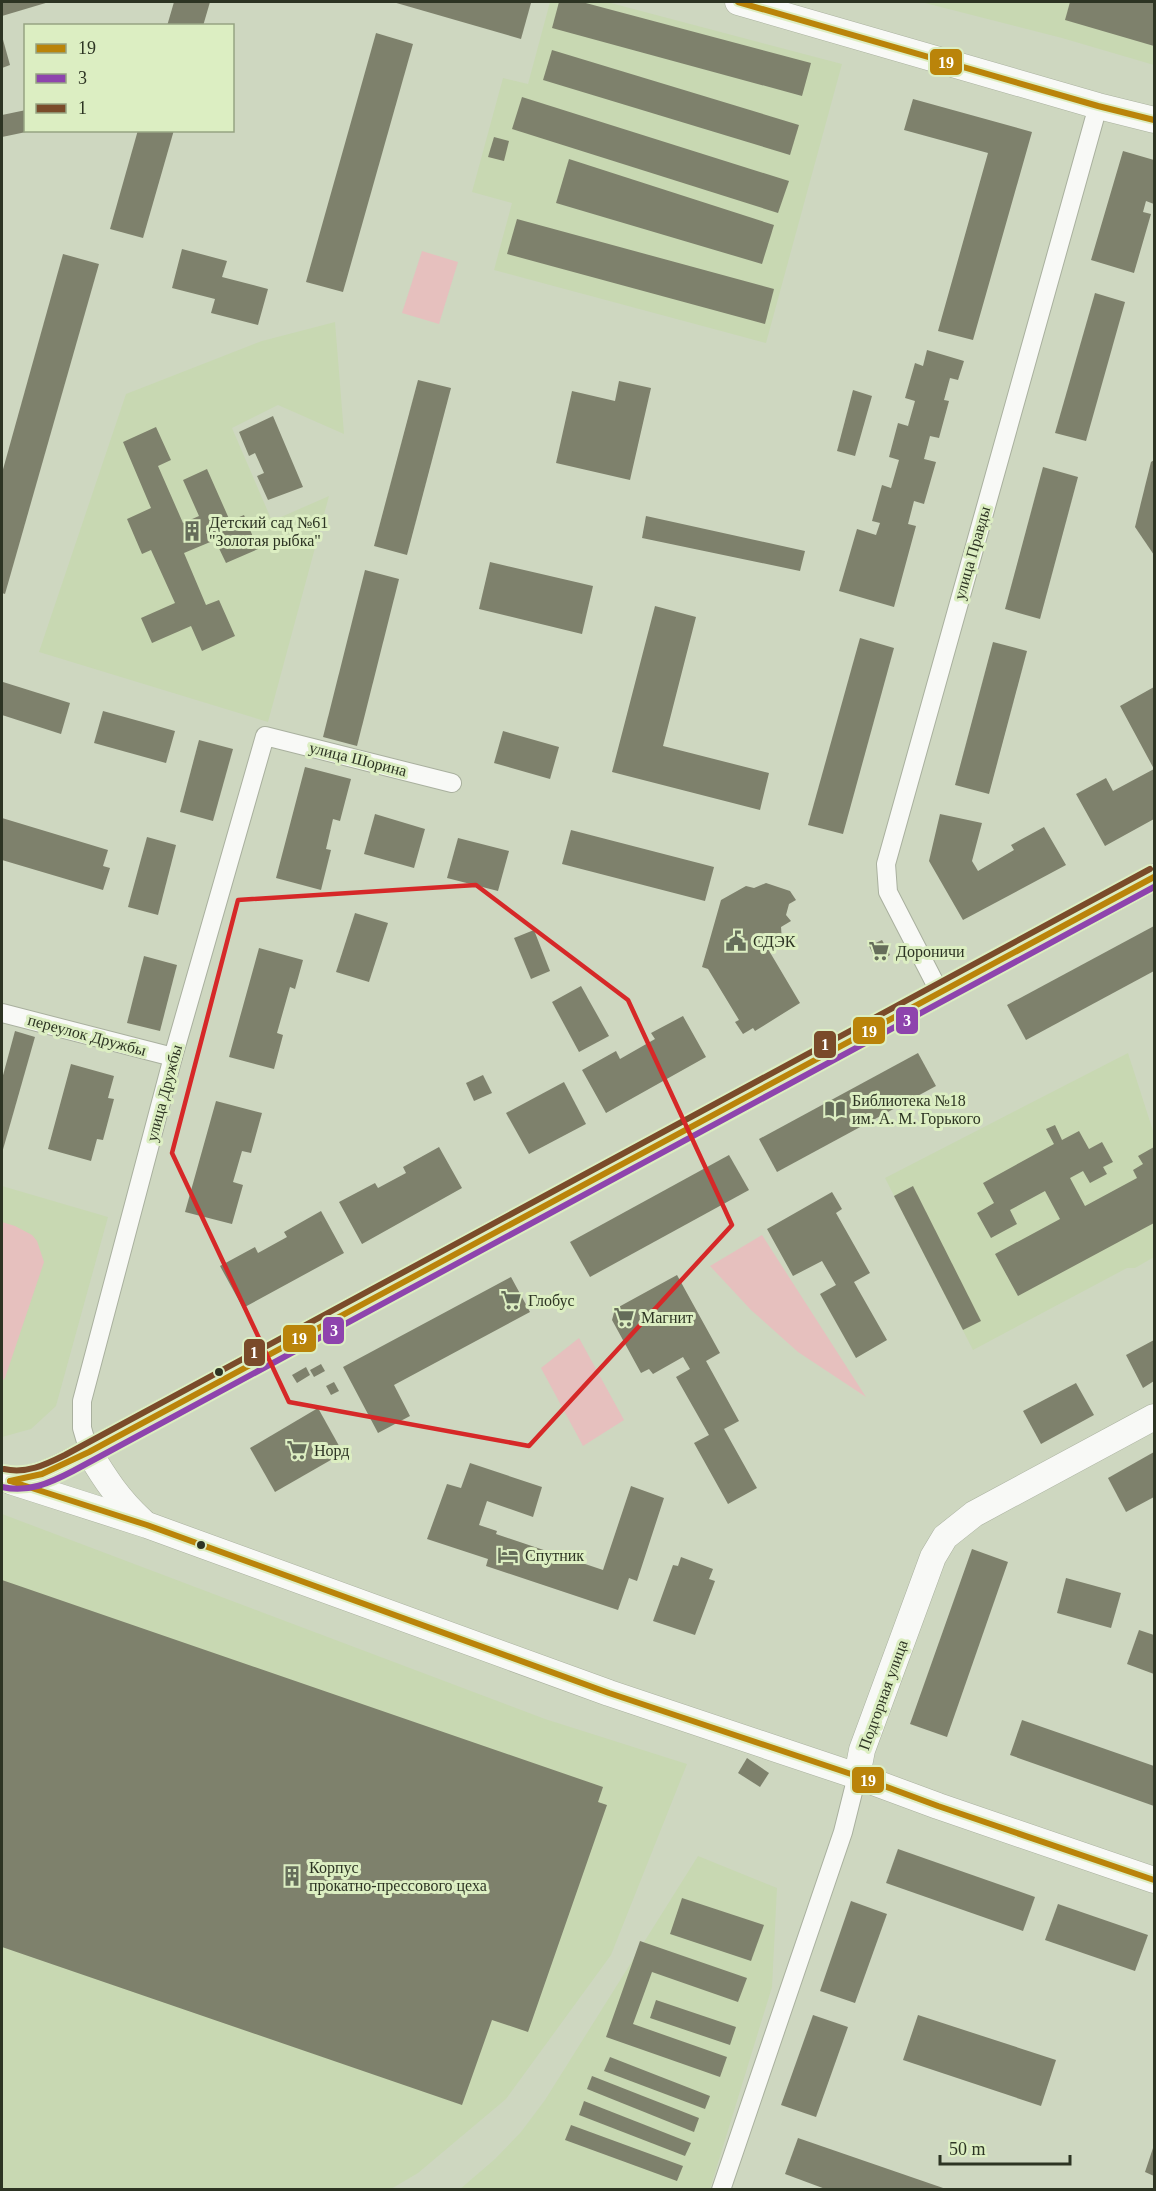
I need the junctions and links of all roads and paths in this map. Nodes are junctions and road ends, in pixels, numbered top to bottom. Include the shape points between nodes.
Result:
1 (738, 2) edge
2 (1098, 106) junction
3 (1155, 120) edge
4 (265, 736) joint
5 (452, 783) dead end
6 (1155, 877) edge
7 (940, 993) junction
8 (2, 1013) edge
9 (173, 1057) junction
10 (1155, 1417) edge
11 (89, 1452) junction
12 (6, 1479) edge
13 (147, 1525) junction
14 (857, 1776) junction
15 (1155, 1880) edge
16 (721, 2190) edge

1 - 2 street
2 - 3 street
2 - 7 street, улица Правды via 886,864 888,892
4 - 5 street, улица Шорина
4 - 9 street, улица Дружбы
6 - 7 street
7 - 11 street
8 - 9 street, переулок Дружбы
9 - 11 street, улица Дружбы via 82,1401 82,1428
10 - 14 street, Подгорная улица via 974,1514 945,1537 933,1557 862,1750
11 - 12 street via 31,1479
11 - 13 street via 123,1504
12 - 13 street
13 - 14 street via 609,1693
14 - 15 street
14 - 16 street, Подгорная улица via 843,1832

